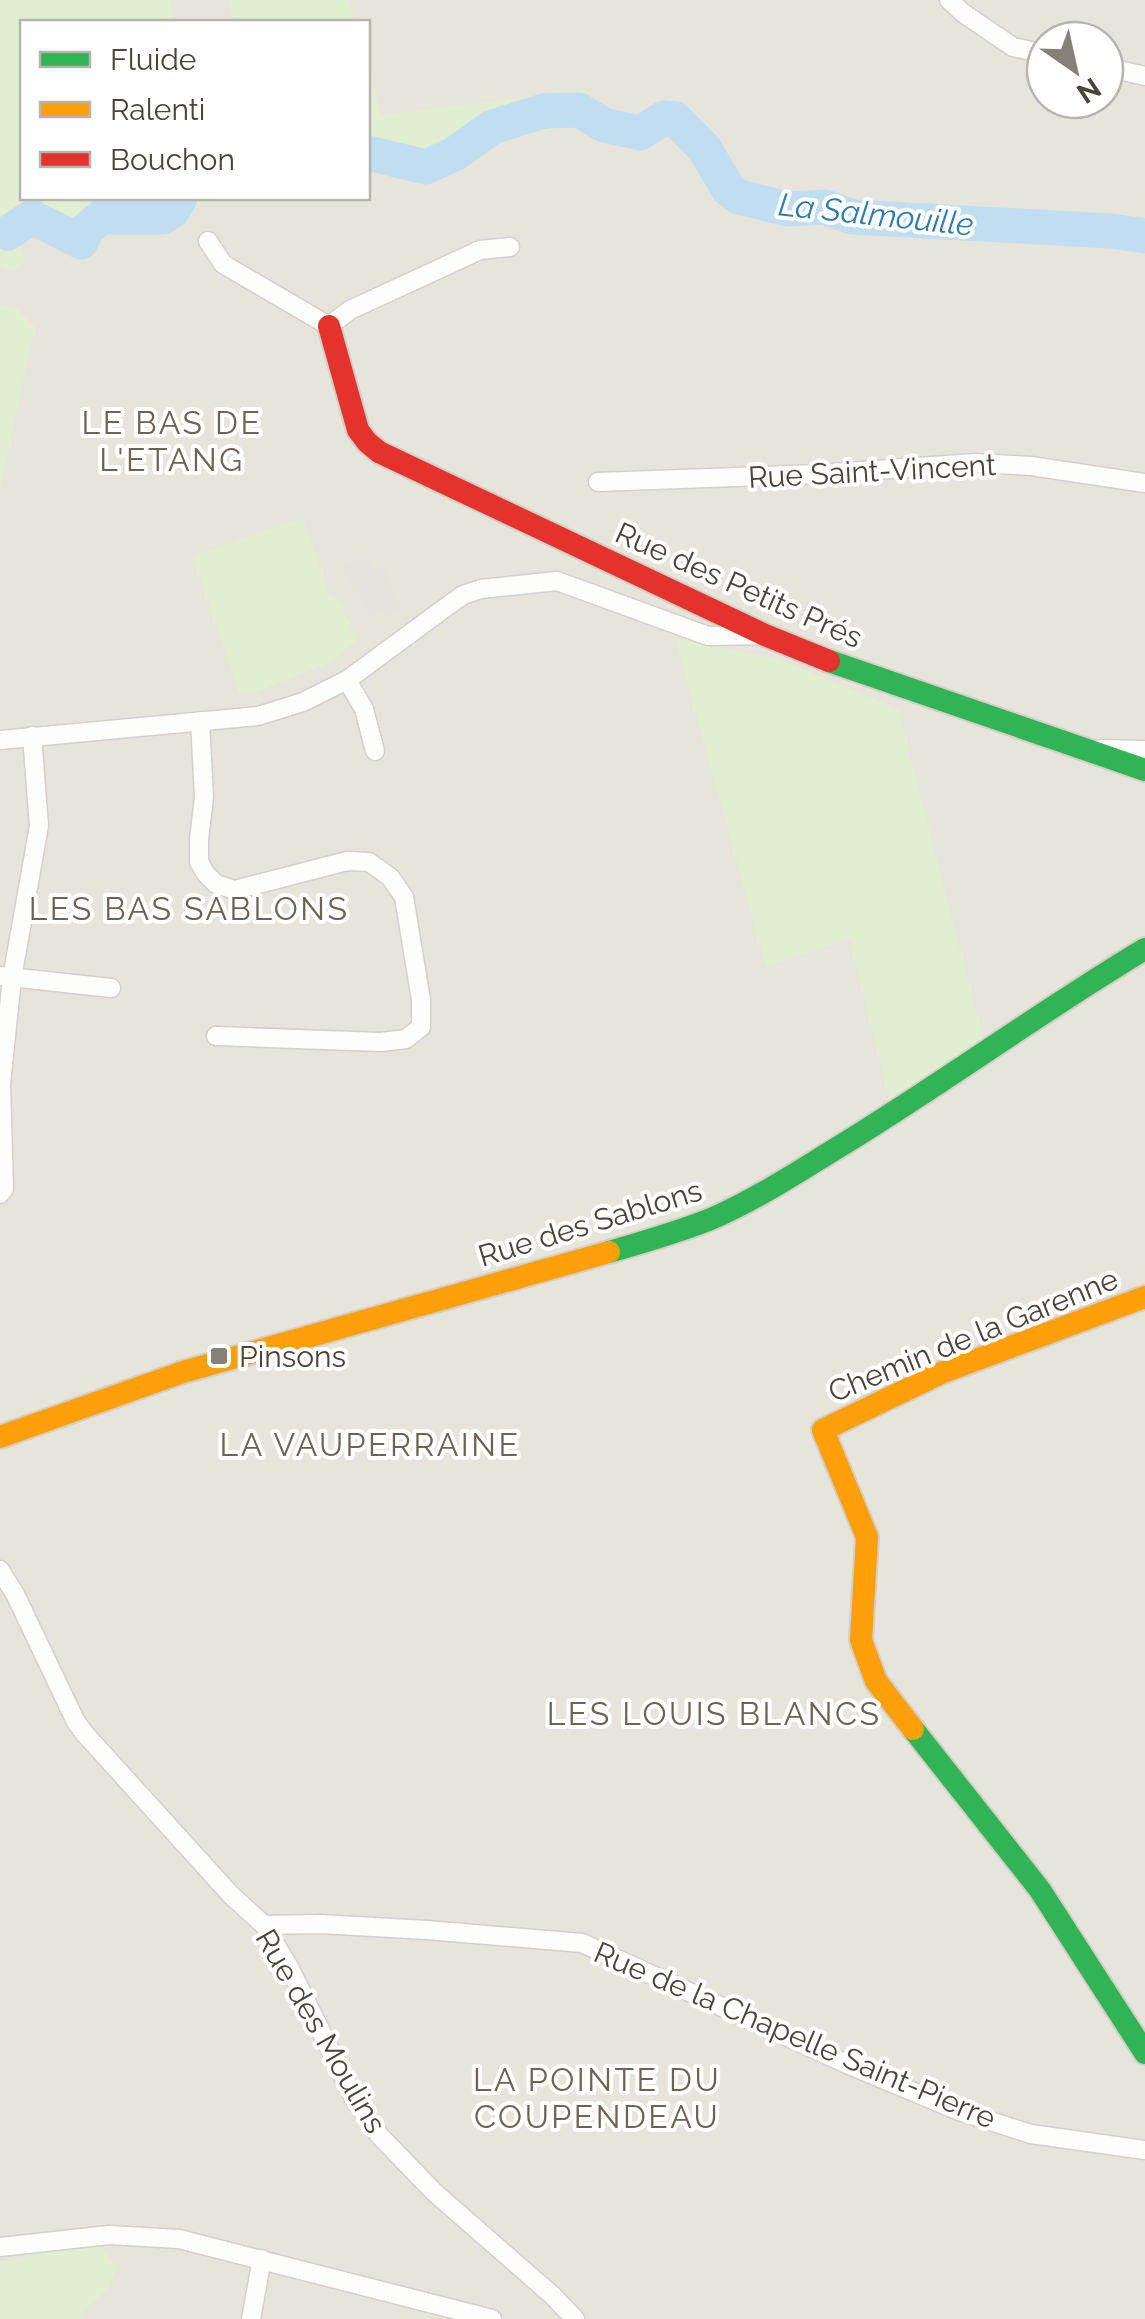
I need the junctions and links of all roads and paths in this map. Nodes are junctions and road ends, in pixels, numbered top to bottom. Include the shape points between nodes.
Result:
1 (949, 0) edge
2 (1025, 50) edge
3 (208, 241) dead end
4 (510, 247) dead end
5 (328, 326) junction
6 (598, 482) dead end
7 (1145, 482) edge
8 (766, 635) junction
9 (347, 680) junction
10 (200, 721) junction
11 (32, 736) junction
12 (0, 740) edge
13 (1086, 749) junction
14 (375, 750) dead end
15 (1145, 750) edge
16 (1145, 770) edge
17 (1145, 949) edge
18 (6, 977) edge
19 (112, 988) dead end
20 (216, 1036) dead end
21 (0, 1194) edge
22 (1145, 1297) edge
23 (0, 1437) edge
24 (0, 1570) edge
25 (264, 1924) junction
26 (1145, 2053) edge
27 (1145, 2150) edge
28 (0, 2247) edge
29 (262, 2259) junction
30 (251, 2319) edge
31 (492, 2319) edge
32 (573, 2319) edge

1 - 2 street
3 - 5 street via 223,264
4 - 5 street via 480,250
5 - 8 street, Rue des Petits Prés via 358,430 377,451
6 - 7 street, Rue Saint-Vincent via 974,463
8 - 9 street via 708,636 558,581 545,582 463,595
8 - 13 street, Rue des Petits Prés
9 - 10 street via 258,716
9 - 14 street via 364,708
10 - 11 street
10 - 20 street via 204,797 198,862 206,874 235,890 347,861 369,862 404,896 421,1000 421,1027 406,1039
11 - 12 street
11 - 18 street via 39,826
13 - 15 street, Rue des Petits Prés
13 - 16 street, Rue des Petits Prés
17 - 23 street, Rue des Sablons via 856,1137 713,1218 183,1372
18 - 19 street
18 - 21 street
22 - 26 street, Chemin de la Garenne via 1020,1342 823,1430 867,1536 861,1640 876,1682 1040,1890
24 - 25 street, Rue des Moulins via 85,1734
25 - 27 street, Rue de la Chapelle Saint-Pierre via 582,1943 959,2111 1031,2134
25 - 32 street, Rue des Moulins via 379,2136
28 - 29 street via 109,2235 180,2239
29 - 30 street
29 - 31 street

